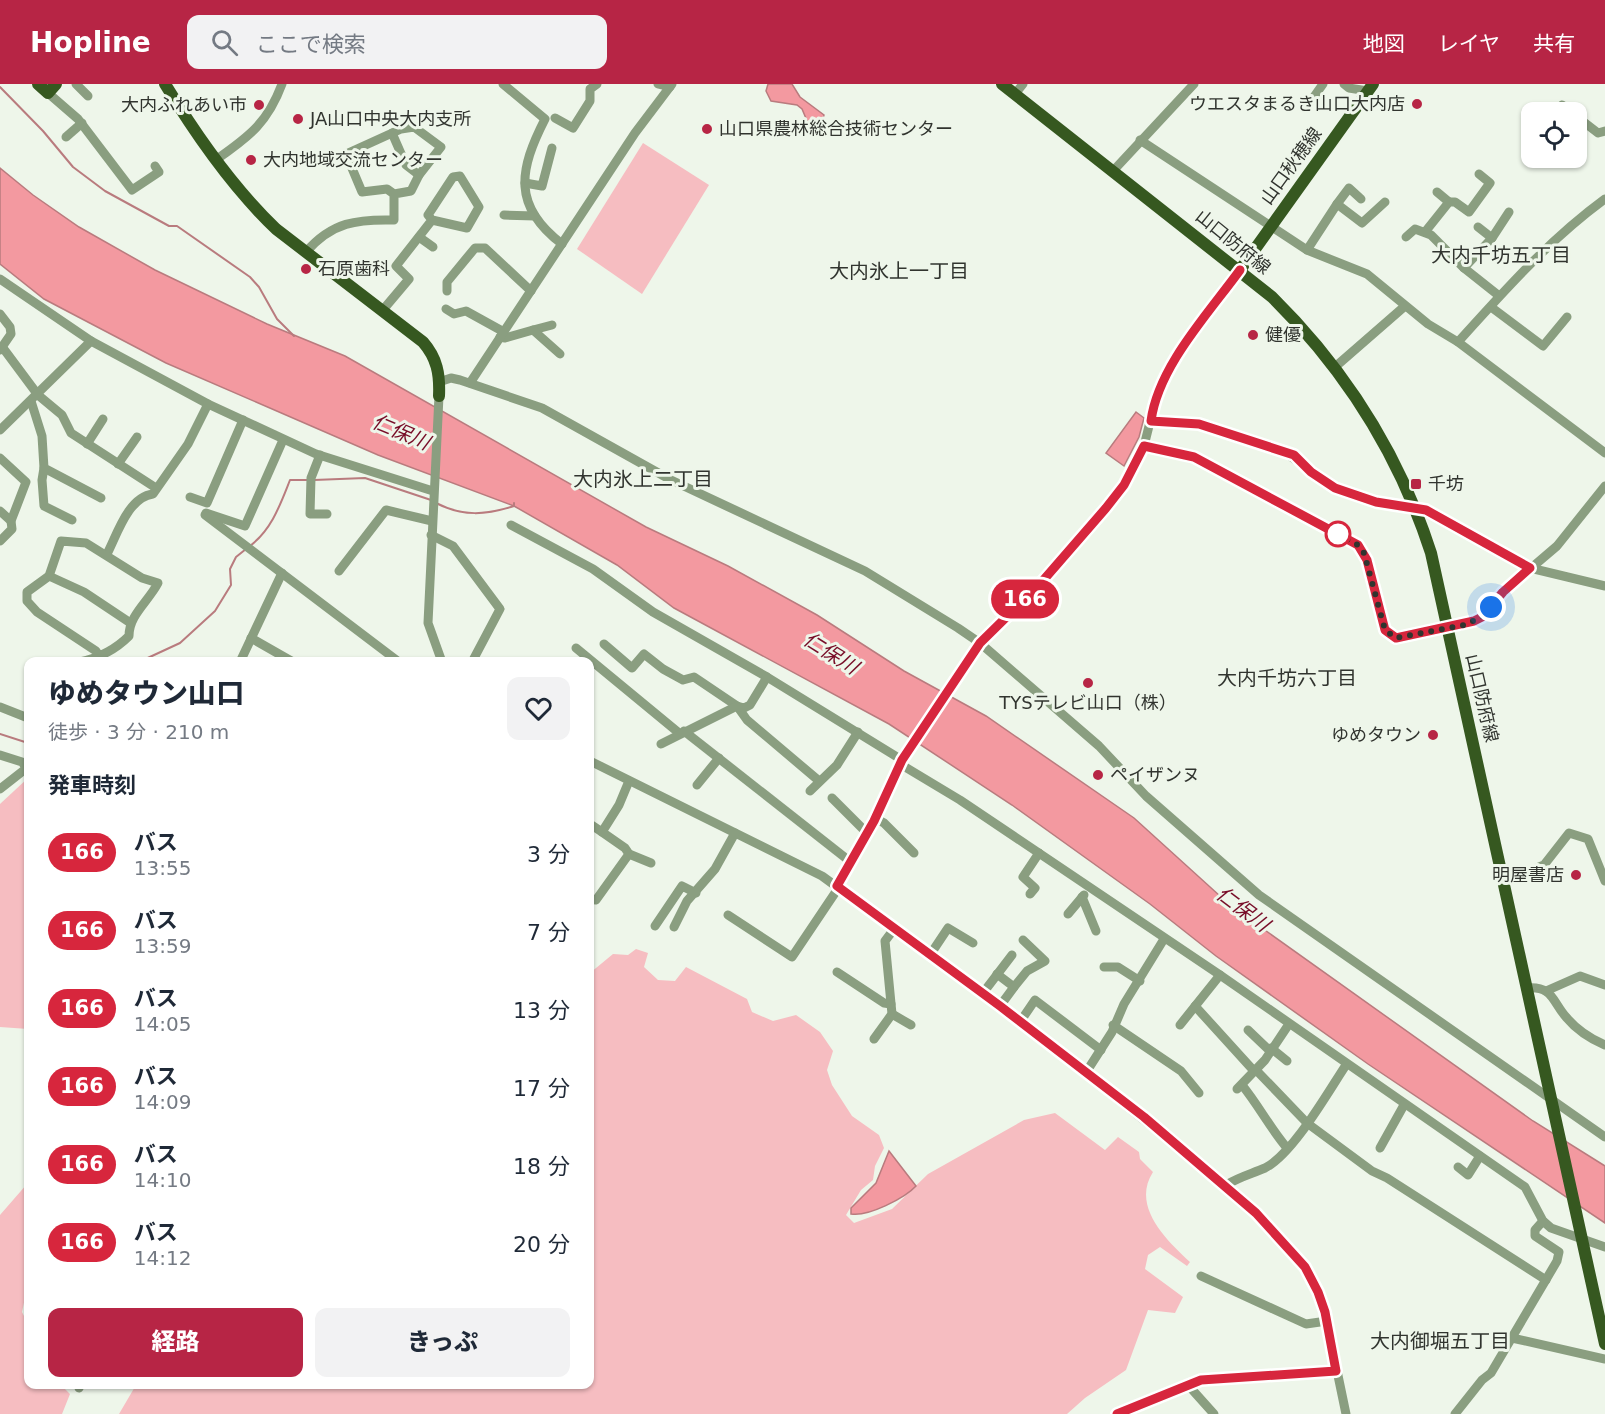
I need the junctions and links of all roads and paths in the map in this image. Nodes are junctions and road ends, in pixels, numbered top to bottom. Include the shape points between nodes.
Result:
1 (38, 84) edge
2 (76, 84) edge
3 (165, 84) edge
4 (282, 84) edge
5 (503, 84) edge
6 (597, 84) edge
7 (658, 84) edge
8 (1002, 84) edge
9 (1192, 84) edge
10 (1323, 84) edge
11 (1344, 84) edge
12 (671, 85) edge
13 (52, 88) edge
14 (1370, 88) edge
15 (1019, 89) edge
16 (88, 96) dead end
17 (1311, 101) dead end
18 (555, 118) dead end
19 (82, 123) junction
20 (1587, 124) edge
21 (1605, 131) edge
22 (393, 133) junction
23 (66, 137) dead end
24 (1140, 140) junction
25 (554, 154) dead end
26 (217, 159) junction
27 (159, 171) dead end
28 (1113, 171) junction
29 (1479, 174) dead end
30 (419, 175) junction
31 (525, 183) junction
32 (132, 190) junction
33 (1437, 192) dead end
34 (394, 194) junction
35 (124, 198) dead end
36 (1361, 199) dead end
37 (1605, 199) edge
38 (1385, 202) dead end
39 (1449, 202) junction
40 (1337, 204) junction
41 (1509, 212) dead end
42 (504, 215) dead end
43 (535, 216) junction
44 (432, 220) junction
45 (1270, 227) junction
46 (1478, 227) dead end
47 (1425, 232) junction
48 (419, 237) junction
49 (1406, 237) dead end
50 (1492, 238) junction
51 (562, 244) junction
52 (433, 247) dead end
53 (1307, 250) junction
54 (306, 252) junction
55 (1464, 268) junction
56 (1240, 270) junction
57 (2, 284) edge
58 (447, 291) dead end
59 (531, 291) junction
60 (1498, 295) junction
61 (1405, 306) junction
62 (1491, 307) junction
63 (446, 309) dead end
64 (382, 311) junction
65 (0, 314) edge
66 (1567, 317) dead end
67 (552, 325) dead end
68 (533, 330) junction
69 (502, 334) junction
70 (91, 341) junction
71 (1458, 342) junction
72 (2, 349) edge
73 (560, 354) dead end
74 (1335, 367) junction
75 (439, 382) junction
76 (470, 383) junction
77 (438, 397) joint
78 (34, 398) junction
79 (208, 404) junction
80 (103, 419) dead end
81 (243, 420) junction
82 (1151, 421) junction
83 (0, 430) edge
84 (137, 437) dead end
85 (283, 440) junction
86 (87, 444) junction
87 (1144, 446) junction
88 (1605, 453) edge
89 (320, 455) junction
90 (0, 458) edge
91 (118, 464) junction
92 (44, 468) junction
93 (434, 486) junction
94 (1605, 486) edge
95 (156, 488) junction
96 (190, 497) dead end
97 (101, 498) dead end
98 (1416, 508) junction
99 (0, 511) edge
100 (327, 514) dead end
101 (72, 520) dead end
102 (11, 521) junction
103 (432, 521) junction
104 (511, 525) dead end
105 (431, 535) junction
106 (0, 541) edge
107 (107, 554) junction
108 (1530, 568) junction
109 (339, 571) dead end
110 (282, 573) junction
111 (49, 576) junction
112 (1605, 586) edge
113 (129, 622) junction
114 (1448, 627) junction
115 (251, 638) junction
116 (980, 643) junction
117 (604, 644) dead end
118 (576, 648) dead end
119 (99, 656) junction
120 (96, 657) edge
121 (242, 657) edge
122 (285, 657) edge
123 (392, 657) edge
124 (439, 657) edge
125 (475, 657) edge
126 (587, 657) edge
127 (594, 662) edge
128 (767, 677) junction
129 (738, 706) junction
130 (0, 707) edge
131 (24, 716) edge
132 (682, 732) junction
133 (858, 732) junction
134 (661, 744) dead end
135 (0, 755) edge
136 (719, 758) junction
137 (902, 760) junction
138 (594, 763) edge
139 (24, 764) edge
140 (24, 770) edge
141 (818, 780) junction
142 (629, 781) junction
143 (697, 785) dead end
144 (0, 789) edge
145 (810, 791) dead end
146 (832, 798) dead end
147 (875, 818) junction
148 (594, 829) edge
149 (602, 832) junction
150 (735, 833) junction
151 (867, 833) junction
152 (914, 852) dead end
153 (1039, 853) junction
154 (629, 854) junction
155 (852, 862) junction
156 (651, 863) dead end
157 (1504, 881) junction
158 (1605, 881) edge
159 (838, 887) junction
160 (1089, 888) junction
161 (696, 892) junction
162 (1030, 894) dead end
163 (1082, 897) junction
164 (596, 900) dead end
165 (1068, 914) dead end
166 (728, 915) dead end
167 (655, 926) dead end
168 (674, 927) dead end
169 (894, 929) junction
170 (1096, 931) dead end
171 (1164, 939) junction
172 (1023, 940) dead end
173 (973, 943) dead end
174 (930, 954) junction
175 (1012, 955) dead end
176 (1104, 967) dead end
177 (837, 972) dead end
178 (997, 974) junction
179 (1220, 975) junction
180 (1140, 981) junction
181 (1605, 985) edge
182 (1014, 987) junction
183 (1527, 988) junction
184 (1546, 991) junction
185 (982, 993) junction
186 (1000, 1006) junction
187 (1195, 1006) junction
188 (892, 1009) junction
189 (1020, 1022) junction
190 (1289, 1024) junction
191 (911, 1025) dead end
192 (1113, 1025) junction
193 (1180, 1025) dead end
194 (1248, 1030) dead end
195 (874, 1039) dead end
196 (1605, 1045) edge
197 (1101, 1050) junction
198 (1271, 1050) junction
199 (1287, 1061) dead end
200 (1346, 1065) junction
201 (1255, 1070) junction
202 (1084, 1074) junction
203 (1200, 1093) dead end
204 (1553, 1103) junction
205 (1404, 1105) junction
206 (1307, 1123) junction
207 (1605, 1137) edge
208 (1287, 1148) junction
209 (1380, 1148) dead end
210 (1480, 1156) junction
211 (1458, 1167) dead end
212 (1226, 1185) junction
213 (1543, 1221) junction
214 (1582, 1240) junction
215 (1605, 1246) edge
216 (1200, 1276) dead end
217 (1546, 1280) junction
218 (1327, 1321) junction
219 (1512, 1338) junction
220 (1605, 1344) edge
221 (1605, 1359) edge
222 (1336, 1371) junction
223 (1188, 1384) junction
224 (1123, 1412) edge
225 (1214, 1414) edge
226 (1346, 1414) edge
227 (1455, 1414) edge

1 - 13 main road
2 - 16 street
3 - 26 main road
4 - 26 street via 262,123
5 - 31 street via 545,119 530,149
6 - 18 street via 590,89 590,101 573,128
7 - 12 street
8 - 15 main road, 山口防府線
9 - 24 street
10 - 17 street
11 - 14 street
12 - 51 street
13 - 19 street
14 - 45 main road, 山口秋穂線
15 - 28 main road, 山口防府線
19 - 23 street
19 - 32 street
20 - 21 street via 1598,133
22 - 30 street via 406,165
22 - 30 street via 414,127 441,147
22 - 34 street via 346,154 362,192 387,189
24 - 28 street
24 - 45 street
25 - 31 street via 543,186
26 - 54 main road via 256,210
27 - 32 street
28 - 56 main road, 山口防府線
29 - 39 street via 1490,183 1469,212
30 - 34 street via 414,193
31 - 43 street
32 - 35 street
33 - 39 street
34 - 54 street via 394,220 339,225
36 - 40 street via 1349,188
37 - 60 street
38 - 40 street via 1362,223
39 - 47 street
40 - 53 street
41 - 50 street
42 - 43 street
43 - 51 street via 542,229
44 - 44 street via 467,228 479,207 460,176 453,177 445,186 428,215
44 - 48 street
45 - 53 street
45 - 56 main road, 山口秋穂線
46 - 50 street
47 - 49 street via 1415,229
47 - 55 street
48 - 52 street
48 - 64 street via 396,266 409,279
50 - 55 street
51 - 59 street
53 - 61 street via 1366,274
54 - 64 main road
55 - 60 street
56 - 74 main road, 山口防府線 via 1294,319
56 - 82 street via 1168,371 1154,400
57 - 70 street
58 - 59 street via 447,282 475,248 485,248
59 - 69 street
60 - 62 street
61 - 71 street
61 - 74 street
62 - 66 street via 1543,346
62 - 71 street
63 - 69 street via 454,314 466,311
64 - 75 main road via 432,353
65 - 72 street via 11,334
67 - 68 street
68 - 69 street via 505,338
68 - 73 street via 546,349
69 - 76 street
70 - 78 street
70 - 79 street
71 - 88 street
72 - 78 street
74 - 98 main road, 山口防府線 via 1380,434
75 - 76 street via 451,378
75 - 77 main road
76 - 116 street via 542,408 671,480 865,571
77 - 93 street
78 - 83 street
78 - 86 street via 62,415 71,434
78 - 92 street
79 - 81 street
79 - 95 street via 188,444
80 - 86 street
81 - 85 street
81 - 96 street via 207,503
82 - 87 street
82 - 98 street via 1199,424 1286,453 1335,488 1376,502
84 - 91 street via 128,444
85 - 89 street
85 - 110 street via 245,526 207,511 205,515
86 - 91 street
87 - 114 street via 1194,457 1358,545 1367,560 1385,630 1391,635 1401,638
87 - 116 street via 1124,485 1106,508 1040,584
89 - 93 street
89 - 100 street via 310,481 310,514
90 - 102 street via 26,482
91 - 95 street
92 - 97 street
92 - 101 street via 44,506
93 - 103 street
94 - 108 street via 1557,546
95 - 107 street via 131,507
98 - 108 street via 1436,515
98 - 114 main road, 山口防府線
99 - 102 street
102 - 106 street via 12,530
103 - 105 street
103 - 109 street via 386,510
104 - 128 street via 593,569 653,612
105 - 124 street via 428,623
105 - 125 street via 453,546 500,609
107 - 111 street via 86,543 61,541
107 - 113 street via 142,578 158,583
108 - 112 street
108 - 114 street via 1482,617
110 - 115 street
110 - 123 street
111 - 113 street via 84,592
111 - 119 street via 27,592 27,601
113 - 119 street via 129,636 118,647
114 - 157 main road, 山口防府線
115 - 121 street
115 - 122 street
116 - 137 street
116 - 204 street via 1099,746 1146,796 1244,883
117 - 129 street via 632,668 644,654 683,680 694,677
118 - 126 street
119 - 120 street
127 - 132 street
128 - 129 street via 750,705
128 - 133 street
129 - 132 street
129 - 141 street via 747,720
130 - 131 street
132 - 134 street
132 - 136 street
133 - 137 street
133 - 141 street via 837,765
135 - 139 street
136 - 143 street
136 - 155 street
137 - 147 street
137 - 153 street
138 - 142 street
140 - 144 street
141 - 145 street
142 - 149 street
142 - 150 street
146 - 151 street
147 - 151 street
147 - 152 street
148 - 149 street
149 - 154 street
150 - 159 street
150 - 161 street via 715,869
151 - 155 street
153 - 160 street
153 - 162 street via 1023,877 1035,888
154 - 156 street
154 - 164 street
155 - 159 street
157 - 158 street via 1544,865 1569,833 1588,839
157 - 183 main road, 山口防府線
159 - 166 street via 792,957
159 - 169 street
160 - 163 street
160 - 171 street
161 - 167 street via 682,886
161 - 168 street
163 - 165 street
163 - 170 street
169 - 174 street
169 - 188 street via 885,941
171 - 179 street
171 - 180 street
172 - 182 street via 1046,961 1027,971
173 - 174 street via 948,928
174 - 185 street
175 - 178 street
176 - 180 street via 1118,967
177 - 188 street
178 - 182 street
178 - 185 street
179 - 187 street
179 - 190 street
180 - 192 street
181 - 184 street via 1580,976
182 - 186 street
183 - 184 street via 1540,987
183 - 204 main road, 山口防府線
184 - 196 street via 1566,1018
185 - 186 street
186 - 189 street
187 - 193 street
187 - 201 street
188 - 191 street
188 - 195 street
189 - 197 street via 1035,1000
189 - 202 street
190 - 198 street
190 - 200 street
192 - 197 street
192 - 203 street via 1181,1071
194 - 198 street
197 - 202 street
198 - 199 street
198 - 201 street
200 - 205 street
200 - 206 street
201 - 206 street
201 - 208 street via 1239,1087 1257,1104 1268,1126
202 - 212 street via 1144,1117
204 - 207 street
204 - 214 main road, 山口防府線
205 - 209 street
205 - 210 street
206 - 208 street
206 - 217 street via 1372,1171
208 - 212 street via 1266,1167
210 - 211 street via 1468,1174
210 - 213 street via 1525,1187
212 - 218 street via 1305,1267
213 - 214 street
213 - 217 street via 1535,1236 1559,1255
214 - 215 street
214 - 220 main road, 山口防府線
216 - 218 street via 1306,1324
217 - 219 street
218 - 222 street
219 - 221 street
219 - 227 street via 1491,1373
222 - 223 street
222 - 226 street
223 - 224 street
223 - 225 street

